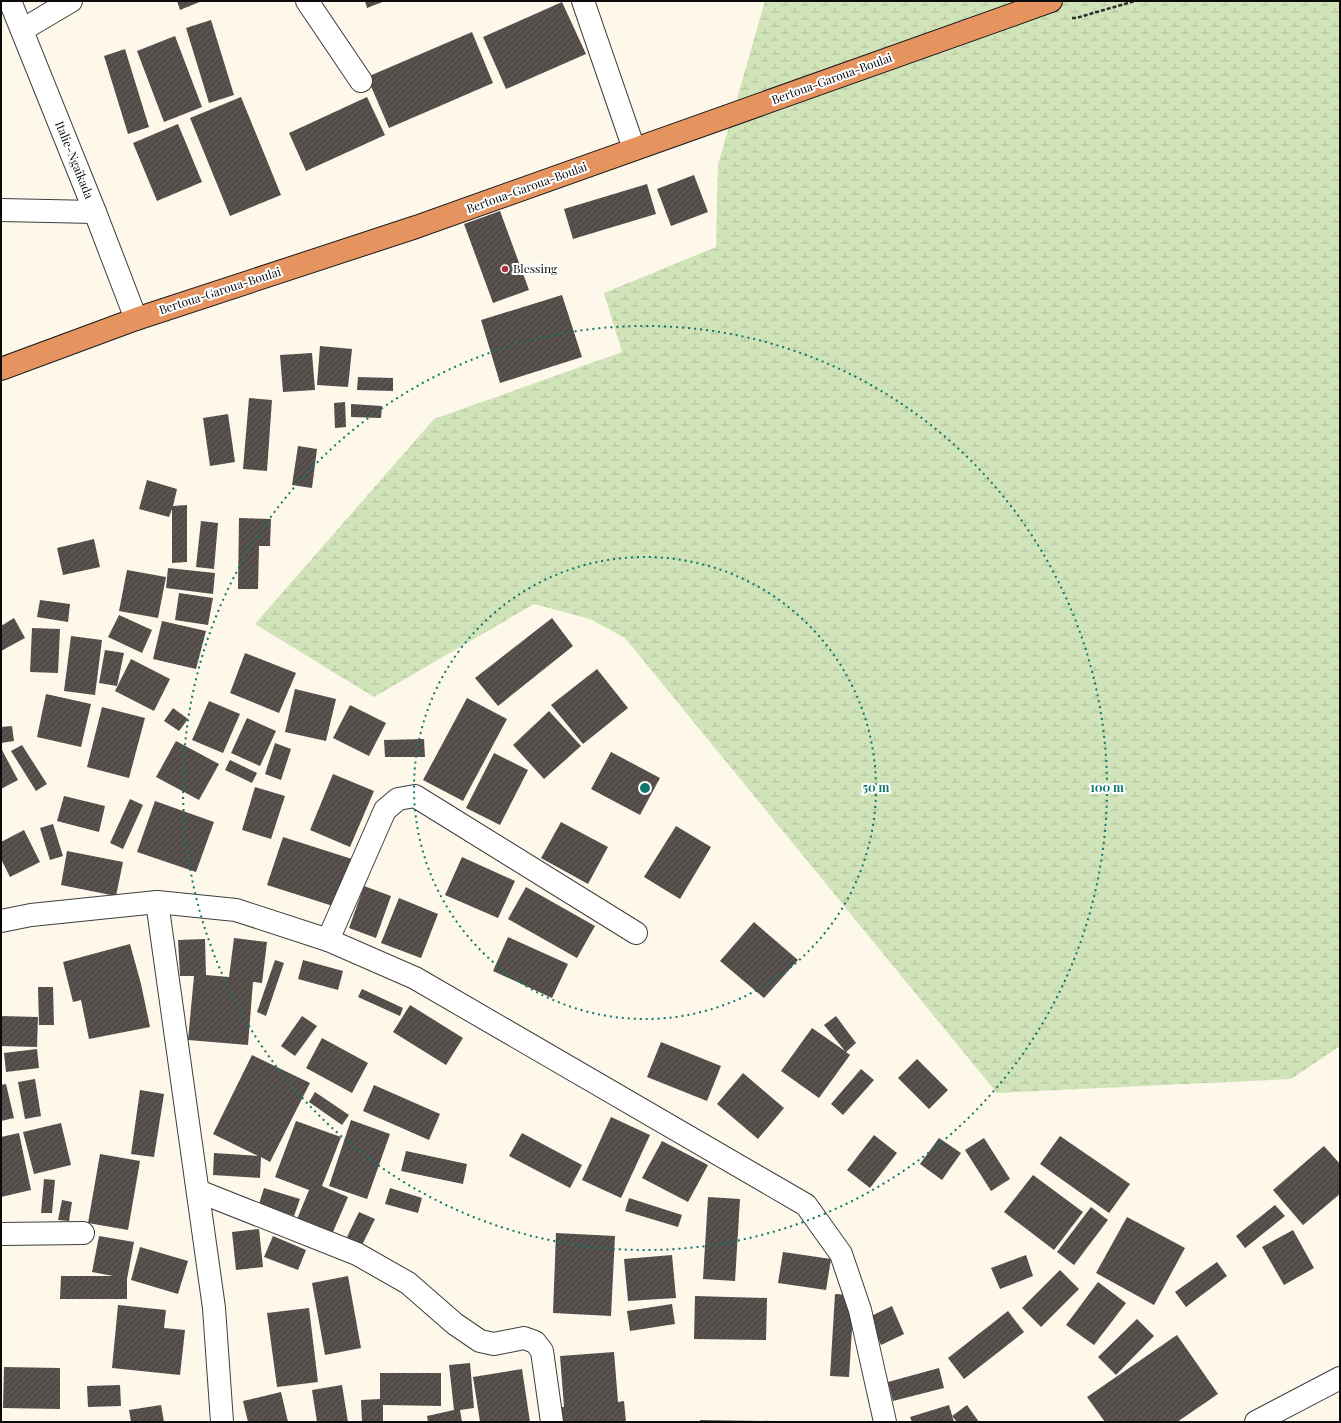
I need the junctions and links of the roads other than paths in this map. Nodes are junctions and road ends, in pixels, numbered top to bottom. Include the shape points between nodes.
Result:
1 (10, 1) edge
2 (71, 1) edge
3 (307, 1) edge
4 (583, 1) edge
5 (1051, 1) edge
6 (22, 30) junction
7 (362, 81) dead end
8 (634, 149) junction
9 (1, 210) edge
10 (95, 212) junction
11 (136, 319) junction
12 (1, 368) edge
13 (157, 902) junction
14 (1, 921) edge
15 (636, 933) dead end
16 (328, 940) junction
17 (198, 1191) junction
18 (83, 1233) dead end
19 (1, 1234) edge
20 (1340, 1378) edge
21 (222, 1422) edge
22 (552, 1422) edge
23 (885, 1422) edge
24 (1256, 1422) edge

1 - 6 street, Italie-Ngaîkada
2 - 6 street
3 - 7 street
4 - 8 street
5 - 8 highway, Bertoua-Garoua-Boulai
6 - 10 street, Italie-Ngaîkada
8 - 11 highway, Bertoua-Garoua-Boulai via 416,227
9 - 10 street
10 - 11 street, Italie-Ngaîkada
11 - 12 highway, Bertoua-Garoua-Boulai
13 - 14 street via 31,915
13 - 16 street via 236,910
13 - 17 street
15 - 16 street via 416,796 398,799 385,810
16 - 23 street via 415,978 806,1206 841,1254 860,1310
17 - 21 street via 214,1308
17 - 22 street via 357,1254 408,1283 455,1324 480,1341 494,1344 524,1338 535,1342 542,1351
18 - 19 street
20 - 24 street

